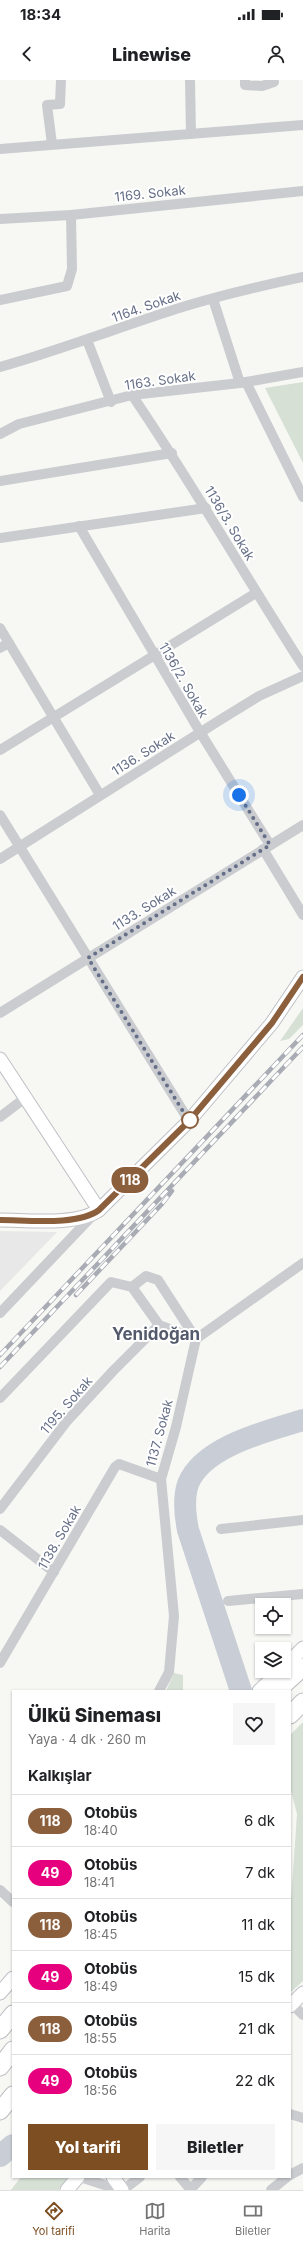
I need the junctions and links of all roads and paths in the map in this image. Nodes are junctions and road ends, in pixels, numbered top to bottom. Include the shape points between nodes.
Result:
1 (60, 80) edge
2 (190, 80) edge
3 (245, 80) edge
4 (272, 80) edge
5 (303, 125) edge
6 (191, 134) junction
7 (52, 144) junction
8 (0, 149) edge
9 (303, 191) edge
10 (71, 215) junction
11 (0, 219) edge
12 (303, 277) edge
13 (213, 298) junction
14 (0, 300) edge
15 (87, 340) junction
16 (0, 367) edge
17 (303, 372) edge
18 (243, 383) junction
19 (132, 395) junction
20 (111, 402) junction
21 (0, 434) edge
22 (172, 453) junction
23 (0, 481) edge
24 (303, 497) edge
25 (206, 508) junction
26 (79, 526) junction
27 (0, 538) edge
28 (256, 593) junction
29 (0, 628) edge
30 (4, 646) edge
31 (155, 656) junction
32 (303, 666) edge
33 (303, 676) edge
34 (53, 717) junction
35 (200, 732) junction
36 (0, 750) edge
37 (100, 795) junction
38 (0, 815) edge
39 (303, 826) edge
40 (267, 847) junction
41 (20, 848) junction
42 (0, 859) edge
43 (303, 915) edge
44 (88, 958) junction
45 (303, 977) edge
46 (0, 1013) edge
47 (0, 1059) edge
48 (25, 1098) junction
49 (0, 1117) edge
50 (189, 1121) junction
51 (96, 1212) junction
52 (0, 1220) edge
53 (303, 1263) edge
54 (132, 1287) junction
55 (0, 1313) edge
56 (159, 1325) junction
57 (196, 1339) junction
58 (0, 1398) edge
59 (161, 1480) junction
60 (0, 1509) edge
61 (303, 1520) edge
62 (221, 1529) dead end
63 (0, 1530) edge
64 (54, 1572) junction
65 (303, 1594) edge
66 (228, 1601) dead end
67 (303, 1648) edge
68 (291, 1660) edge
69 (0, 1663) edge
70 (303, 1667) edge
71 (277, 1680) edge
72 (160, 1690) edge
73 (262, 1690) edge
74 (303, 1702) edge
75 (291, 1714) edge
76 (0, 1890) edge
77 (12, 1901) edge
78 (12, 1979) edge
79 (0, 1993) edge
80 (303, 1993) edge
81 (291, 2005) edge
82 (303, 2014) edge
83 (12, 2015) edge
84 (0, 2030) edge
85 (12, 2051) edge
86 (0, 2067) edge
87 (12, 2096) edge
88 (0, 2110) edge
89 (291, 2114) edge
90 (303, 2118) edge
91 (303, 2168) edge
92 (291, 2174) edge
93 (78, 2178) edge
94 (82, 2178) edge
95 (114, 2178) edge
96 (139, 2178) edge
97 (181, 2178) edge
98 (201, 2178) edge
99 (286, 2178) edge
100 (67, 2190) edge
101 (122, 2190) edge
102 (190, 2190) edge
103 (271, 2190) edge

1 - 7 street via 60,104 47,105
2 - 6 street
3 - 4 street via 245,85 262,86 274,82
5 - 6 street
6 - 7 street
7 - 8 street
9 - 10 street, 1169. Sokak
10 - 11 street, 1169. Sokak
10 - 14 street via 72,269 67,286
12 - 13 street, 1164. Sokak
13 - 15 street, 1164. Sokak
13 - 18 street
15 - 16 street, 1164. Sokak
15 - 20 street
17 - 18 street, 1163. Sokak
18 - 19 street, 1163. Sokak
18 - 24 street
19 - 20 street, 1163. Sokak
19 - 22 street, 1136/3. Sokak
20 - 21 street, 1163. Sokak via 19,424
22 - 23 street
22 - 25 street, 1136/3. Sokak
25 - 26 street
25 - 28 street, 1136/3. Sokak
26 - 27 street
26 - 31 street, 1136/2. Sokak
28 - 31 street
28 - 32 street, 1136/3. Sokak
29 - 30 street
30 - 34 street
31 - 34 street
31 - 35 street, 1136/2. Sokak
33 - 35 street, 1136. Sokak via 259,696
34 - 36 street
34 - 37 street
35 - 37 street, 1136. Sokak
35 - 40 street, 1136/2. Sokak
37 - 41 street, 1136. Sokak
38 - 41 street
39 - 40 street, 1133. Sokak
40 - 43 street, 1136/2. Sokak
40 - 44 street, 1133. Sokak
41 - 42 street, 1136. Sokak
41 - 44 street
44 - 46 street, 1133. Sokak
44 - 50 street
45 - 50 main road via 272,1023
47 - 48 main road
48 - 49 street
48 - 51 main road
50 - 51 main road
51 - 52 main road via 61,1220
51 - 55 street
53 - 57 street
54 - 56 street
54 - 57 street via 146,1276 158,1280
54 - 58 street via 112,1282
56 - 57 street
56 - 60 street, 1195. Sokak via 67,1421
57 - 59 street, 1137. Sokak
59 - 64 street, 1138. Sokak via 119,1464 115,1467
59 - 72 street, 1137. Sokak via 174,1616 169,1672
61 - 62 street
63 - 64 street
64 - 69 street, 1138. Sokak
65 - 66 street
67 - 68 main road
70 - 71 highway
71 - 73 main road
74 - 75 highway
76 - 77 street
78 - 79 main road
80 - 81 main road
81 - 82 street
83 - 84 highway
85 - 86 highway
87 - 88 highway
89 - 90 street
91 - 92 street
93 - 100 main road
94 - 101 street
95 - 101 main road
96 - 101 street
97 - 102 street
98 - 102 street
99 - 103 street

